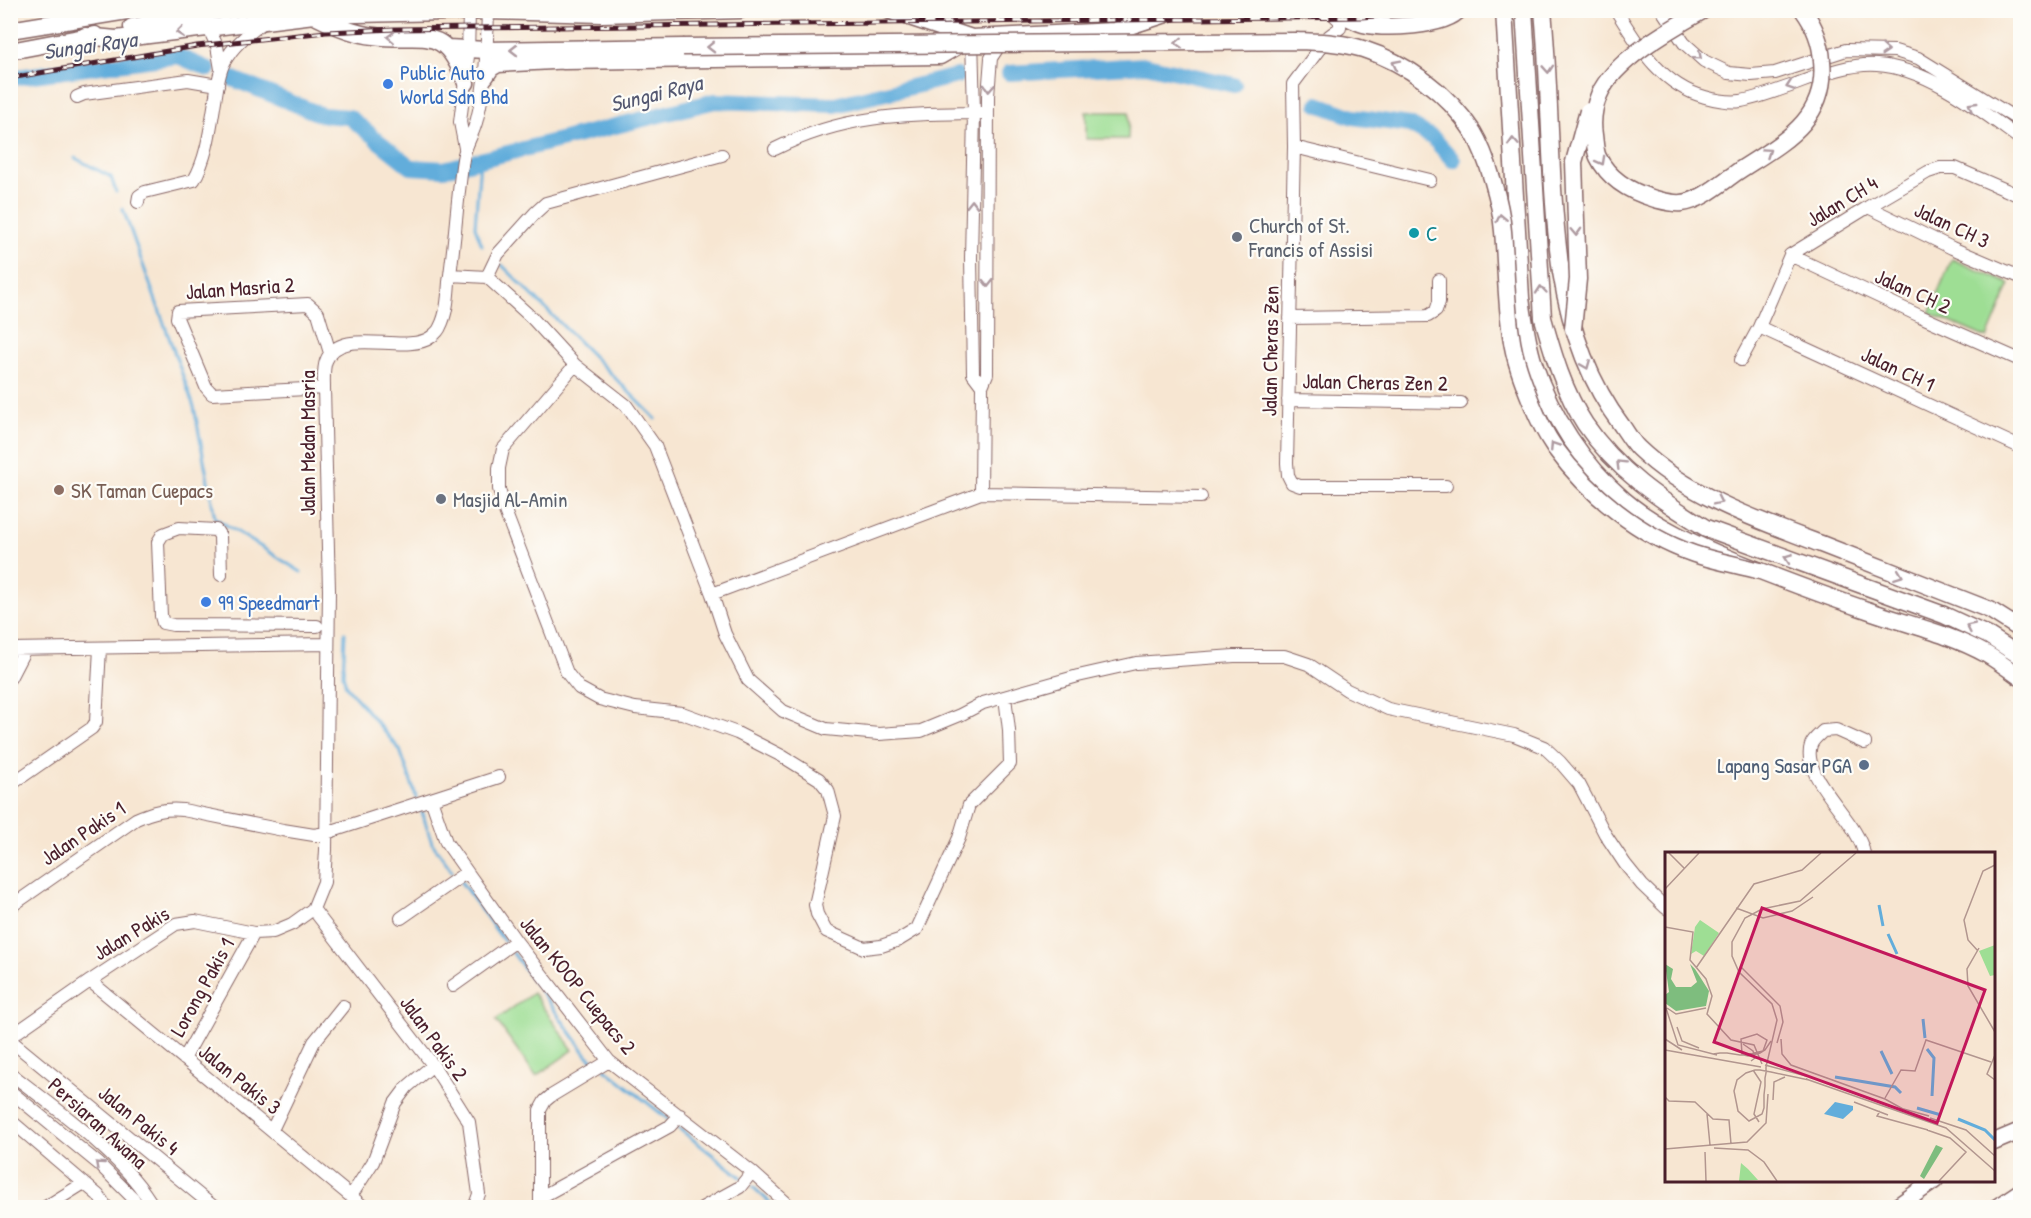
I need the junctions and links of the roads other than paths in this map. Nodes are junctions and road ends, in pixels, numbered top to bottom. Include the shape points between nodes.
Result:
1 (133, 10) edge
2 (218, 10) edge
3 (740, 10) edge
4 (888, 10) edge
5 (1179, 10) edge
6 (1459, 10) edge
7 (1504, 10) edge
8 (1524, 10) edge
9 (1543, 10) edge
10 (1616, 10) edge
11 (1662, 10) edge
12 (1687, 10) edge
13 (1704, 10) edge
14 (1803, 10) edge
15 (469, 11) edge
16 (488, 11) edge
17 (547, 11) edge
18 (1329, 11) edge
19 (314, 15) junction
20 (265, 21) junction
21 (1377, 26) junction
22 (14, 29) edge
23 (209, 29) junction
24 (1007, 35) junction
25 (85, 36) junction
26 (1329, 36) junction
27 (972, 38) junction
28 (447, 48) junction
29 (468, 49) junction
30 (635, 49) junction
31 (487, 50) junction
32 (10, 51) edge
33 (563, 61) junction
34 (221, 70) junction
35 (485, 77) junction
36 (466, 83) junction
37 (218, 85) junction
38 (77, 97) dead end
39 (974, 113) junction
40 (988, 113) junction
41 (2015, 118) edge
42 (2020, 137) edge
43 (1294, 147) junction
44 (775, 149) dead end
45 (464, 154) junction
46 (722, 156) dead end
47 (1430, 180) dead end
48 (2020, 196) edge
49 (138, 202) dead end
50 (1868, 207) junction
51 (1790, 255) junction
52 (450, 275) junction
53 (487, 277) junction
54 (2020, 277) edge
55 (1440, 280) dead end
56 (1290, 318) junction
57 (1759, 327) junction
58 (1573, 330) junction
59 (330, 353) junction
60 (1742, 360) dead end
61 (2020, 360) edge
62 (575, 366) junction
63 (982, 386) junction
64 (324, 388) junction
65 (1288, 400) junction
66 (1461, 403) dead end
67 (2020, 447) edge
68 (1446, 486) dead end
69 (981, 493) junction
70 (1202, 497) dead end
71 (1760, 571) junction
72 (221, 575) dead end
73 (712, 594) junction
74 (328, 603) junction
75 (317, 626) junction
76 (2020, 629) edge
77 (328, 644) junction
78 (295, 645) junction
79 (100, 648) junction
80 (10, 649) edge
81 (25, 649) junction
82 (2020, 656) edge
83 (2020, 677) edge
84 (10, 678) edge
85 (1005, 697) junction
86 (1865, 743) dead end
87 (499, 777) dead end
88 (10, 785) edge
89 (431, 799) junction
90 (326, 834) junction
91 (1864, 852) edge
92 (466, 872) junction
93 (10, 907) edge
94 (1665, 907) edge
95 (313, 909) junction
96 (401, 918) dead end
97 (254, 933) junction
98 (516, 941) junction
99 (90, 981) junction
100 (453, 986) dead end
101 (343, 1006) dead end
102 (10, 1039) edge
103 (184, 1059) junction
104 (609, 1061) junction
105 (433, 1065) junction
106 (10, 1072) edge
107 (10, 1091) edge
108 (680, 1115) junction
109 (11, 1122) edge
110 (272, 1130) junction
111 (2018, 1132) edge
112 (1995, 1142) edge
113 (752, 1172) junction
114 (1932, 1182) edge
115 (84, 1183) junction
116 (2020, 1192) edge
117 (351, 1196) junction
118 (541, 1202) edge
119 (44, 1208) edge
120 (107, 1208) edge
121 (139, 1208) edge
122 (154, 1208) edge
123 (215, 1208) edge
124 (365, 1208) edge
125 (474, 1208) edge
126 (702, 1208) edge
127 (792, 1208) edge
128 (1894, 1208) edge
129 (1996, 1208) edge

1 - 22 highway
2 - 25 highway
3 - 17 highway via 602,14
4 - 27 highway
5 - 24 highway via 1114,32
6 - 21 highway via 1430,23
71 -> 7 highway, bridge via 1693,543 1625,501 1588,462 1551,404 1535,365 1521,298
82 -> 8 highway via 1944,615 1706,528 1639,483 1585,424 1554,357 1543,318
9 -> 58 highway, bridge via 1554,196
42 -> 10 street via 1926,78 1875,65 1825,73 1738,101 1696,95 1663,75
11 -> 41 street via 1684,43 1704,61 1729,73 1774,74 1846,50 1895,51 1918,58
12 -> 58 highway, bridge via 1629,49 1595,90 1574,162 1578,279
13 -> 14 highway, bridge via 1654,39 1612,75 1599,94 1592,123 1597,155 1609,174 1628,189 1666,202 1682,203 1703,195 1773,148 1809,116 1817,104 1823,65 1821,46
15 - 16 highway
15 - 19 highway
15 - 29 street, Jalan Medan Masria
16 - 17 highway
16 - 31 street, Jalan Medan Masria
18 - 21 highway
18 - 26 street via 1340,21 1341,28
19 - 20 highway
28 -> 19 highway via 424,37 351,32
20 - 23 highway
20 - 34 street via 233,49
21 - 26 street via 1352,25
23 -> 25 highway via 116,39
23 - 34 street
24 - 27 highway
24 -> 40 street via 991,58
25 - 32 highway
26 - 43 street, Jalan Cheras Zen via 1293,84
27 - 33 highway via 940,56
27 - 39 street
28 - 29 highway
28 - 36 highway
29 - 31 highway
29 - 36 street, Jalan Medan Masria
30 -> 31 highway
30 - 33 highway
71 -> 30 highway, bridge via 1694,554 1622,516 1572,470 1554,447 1536,414 1511,338 1503,229 1487,165 1473,133 1450,103 1422,77 1384,58 1338,44 1284,40
31 - 35 street, Jalan Medan Masria
33 - 35 highway via 498,64
34 - 37 street
35 - 45 street, Jalan Medan Masria via 477,122
36 - 45 street, Jalan Medan Masria via 460,122
37 - 38 street via 188,80
37 - 49 street via 211,128 194,180 145,192
39 - 40 street
39 - 44 street via 865,119 826,127
63 -> 39 street via 973,374
40 -> 63 street via 987,374
41 - 42 street via 2010,124
43 - 47 street
43 - 56 street, Jalan Cheras Zen
45 - 52 street, Jalan Medan Masria
46 - 53 street via 546,203 498,254
48 - 50 street, Jalan CH 4 via 1955,168 1940,168
50 - 51 street, Jalan CH 4
50 - 54 street, Jalan CH 3
51 - 57 street
51 - 61 street, Jalan CH 2
52 - 53 street
52 - 59 street, Jalan Medan Masria via 444,315 432,336 409,344 354,342
53 - 62 street via 532,318
55 - 56 street via 1437,311 1428,316
56 - 65 street, Jalan Cheras Zen
57 - 60 street
57 - 67 street, Jalan CH 1
58 -> 76 highway via 1606,406 1637,447 1674,477 1755,518 1990,610
59 - 64 street, Jalan Medan Masria
59 - 64 street, Jalan Masria 2 via 318,313 308,304 178,310 177,318 212,394
62 - 73 street via 626,405 655,446
62 - 85 street via 503,449 499,468 505,512 567,673 579,688 599,699 693,717 736,733 819,779 828,790 835,816 815,905 826,931 864,948 899,940 917,929 959,838 969,805 1010,764
63 - 69 street
64 - 74 street, Jalan Medan Masria
65 - 66 street, Jalan Cheras Zen 2
65 - 68 street, Jalan Cheras Zen via 1287,463 1292,483
69 - 70 street
69 - 73 street
71 - 83 highway via 1952,639 1985,653
72 - 75 street via 220,536 216,530 178,528 163,534 158,542 163,623
73 - 85 street via 725,634 748,680 783,711 826,729 879,734 921,731
74 - 75 street
74 - 77 street, Jalan Medan Masria
75 - 78 street
77 - 78 street
77 - 90 street, Jalan Medan Masria
78 - 79 street
79 - 81 street
79 - 88 street via 96,722
80 - 81 street
81 - 84 street
85 - 94 street via 1136,663 1284,656 1308,664 1347,690 1388,709 1514,735 1544,747 1579,784 1625,864
86 - 91 street via 1836,730 1823,731 1811,745 1810,754 1822,788 1849,822
87 - 89 street
89 - 90 street
89 - 92 street, Jalan KOOP Cuepacs 2 via 446,842
90 - 93 street, Jalan Pakis 1 via 284,830 183,810 154,811 136,819
90 - 95 street via 324,882
92 - 96 street
92 - 98 street, Jalan KOOP Cuepacs 2
95 - 97 street, Jalan Pakis via 273,932
95 - 105 street, Jalan Pakis 2
97 - 99 street, Jalan Pakis via 195,921 177,924
97 - 103 street, Lorong Pakis 1
98 - 100 street
98 - 104 street, Jalan KOOP Cuepacs 2
99 - 102 street, Jalan Pakis
99 - 103 street, Jalan Pakis 3
101 - 110 street via 314,1042
102 - 123 street, Jalan Pakis 4
103 - 110 street, Jalan Pakis 3
104 - 108 street, Jalan KOOP Cuepacs 2
104 - 118 street via 551,1096 540,1110
105 - 117 street via 395,1103 373,1162
105 - 125 street, Jalan Pakis 2 via 469,1122 479,1194
106 - 122 street, Persiaran Awana via 123,1166
121 -> 107 street, Persiaran Awana via 99,1164
108 - 113 street, Jalan KOOP Cuepacs 2
108 - 118 street via 670,1126
109 - 115 street
110 - 117 street, Jalan Pakis 3
111 - 112 highway
113 - 126 street via 740,1187
113 - 127 street, Jalan KOOP Cuepacs 2
114 - 128 highway
115 - 119 street
115 - 120 street
116 - 129 highway
117 - 124 street, Jalan Pakis 3

